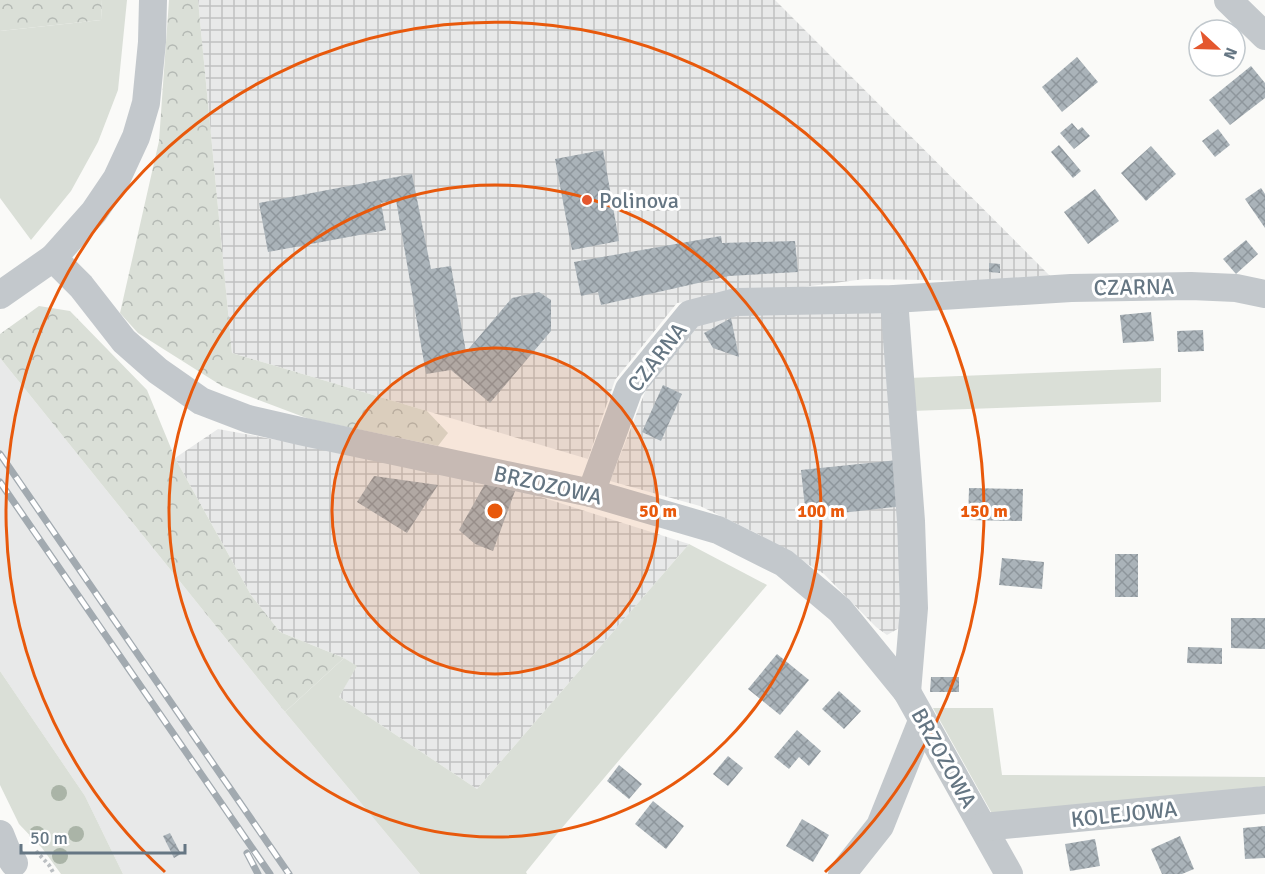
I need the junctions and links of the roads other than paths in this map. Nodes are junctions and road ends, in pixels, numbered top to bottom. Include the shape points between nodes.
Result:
1 (153, 0) edge
2 (1228, 0) edge
3 (1265, 36) edge
4 (53, 258) junction
5 (8, 290) edge
6 (1265, 294) edge
7 (894, 299) junction
8 (591, 493) junction
9 (907, 692) junction
10 (922, 721) junction
11 (1265, 800) edge
12 (983, 827) junction
13 (0, 834) edge
14 (14, 865) edge
15 (842, 874) edge
16 (1009, 874) edge

1 - 4 street via 146,103 136,137 117,178 94,212
2 - 3 street
4 - 5 street
4 - 8 street, BRZOZOWA via 81,286 124,341 201,401 248,419 290,429
6 - 7 street, CZARNA via 1191,286 1071,288
7 - 8 street, CZARNA via 736,302 690,314 628,389
7 - 9 street via 914,608
8 - 9 street, BRZOZOWA via 718,530 784,563 840,610
9 - 10 street, BRZOZOWA
10 - 12 street, BRZOZOWA
10 - 15 street via 880,826
11 - 12 street, KOLEJOWA
12 - 16 street, BRZOZOWA
13 - 14 street

